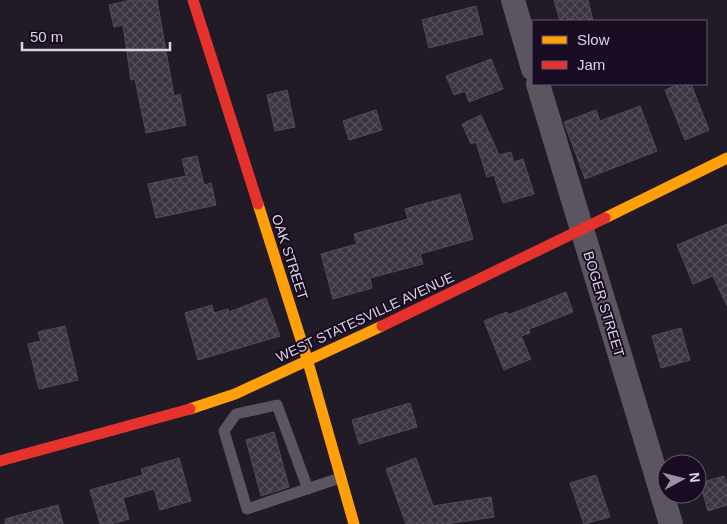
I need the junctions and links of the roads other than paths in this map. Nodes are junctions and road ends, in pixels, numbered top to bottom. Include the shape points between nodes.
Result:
1 (193, 0) edge
2 (513, 0) edge
3 (532, 66) edge
4 (538, 85) edge
5 (727, 158) edge
6 (581, 230) junction
7 (308, 362) junction
8 (231, 396) junction
9 (236, 414) junction
10 (0, 461) edge
11 (340, 478) junction
12 (308, 488) junction
13 (354, 524) edge
14 (671, 524) edge

1 - 7 street, OAK STREET
2 - 3 street
4 - 6 street, BOGER STREET
5 - 6 street, WEST STATESVILLE AVENUE
6 - 7 street, WEST STATESVILLE AVENUE
6 - 14 street, BOGER STREET
7 - 8 street, WEST STATESVILLE AVENUE
7 - 11 street, OAK STREET
8 - 9 lane
8 - 10 street, WEST STATESVILLE AVENUE via 180,413
9 - 12 lane via 277,405
9 - 12 lane via 224,431 247,508
11 - 12 lane
11 - 13 street, OAK STREET

